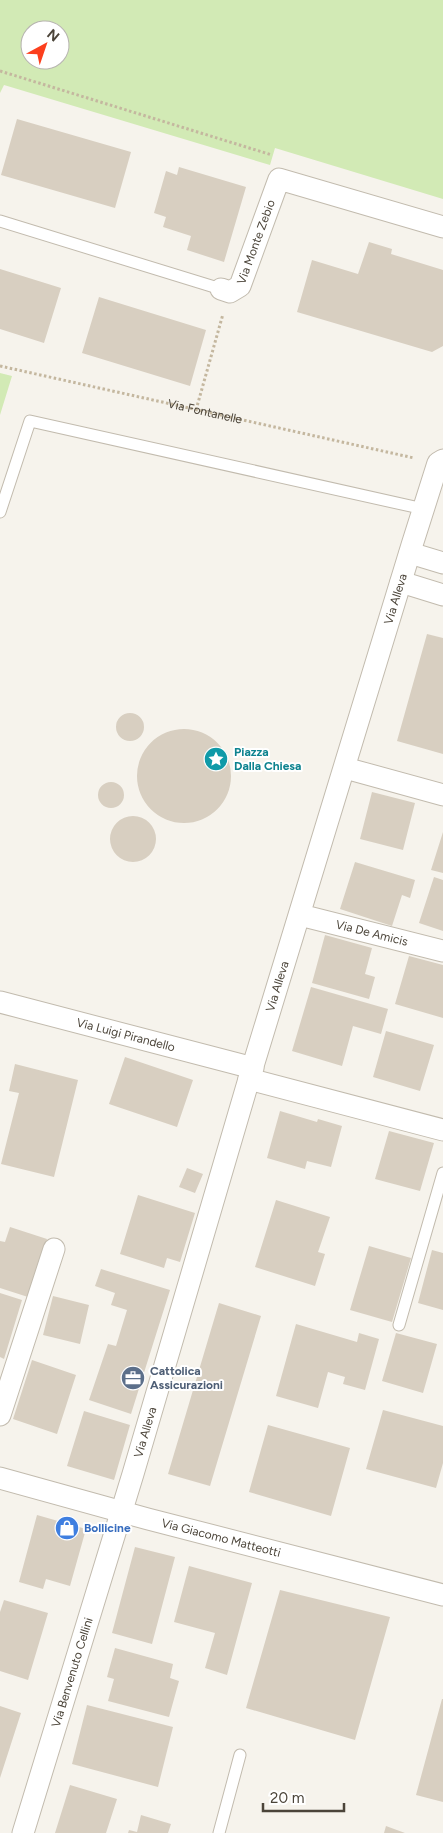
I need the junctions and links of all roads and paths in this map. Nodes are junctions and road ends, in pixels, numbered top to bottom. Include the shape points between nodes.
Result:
1 (0, 72) edge
2 (273, 156) dead end
3 (0, 221) edge
4 (443, 227) edge
5 (225, 291) junction
6 (0, 366) edge
7 (196, 410) junction
8 (410, 456) dead end
9 (440, 461) edge
10 (424, 509) junction
11 (0, 512) edge
12 (410, 553) junction
13 (443, 563) edge
14 (401, 582) junction
15 (443, 595) edge
16 (344, 768) junction
17 (443, 795) edge
18 (300, 915) junction
19 (443, 951) edge
20 (0, 1002) edge
21 (251, 1074) junction
22 (443, 1130) edge
23 (443, 1173) edge
24 (54, 1250) dead end
25 (399, 1325) dead end
26 (0, 1415) edge
27 (0, 1478) edge
28 (121, 1512) junction
29 (443, 1595) edge
30 (240, 1755) dead end
31 (23, 1833) edge
32 (219, 1833) edge

1 - 2 path
3 - 5 lane, Via Monte Zebio
4 - 5 street, Via Monte Zebio via 279,179 240,286
5 - 7 path
6 - 7 path, Via Fontanelle
7 - 8 path, Via Fontanelle
9 - 10 street, Via Alleva
10 - 11 lane via 30,421
10 - 12 street, Via Alleva
12 - 13 street
12 - 14 street, Via Alleva
14 - 15 street
14 - 16 street, Via Alleva
16 - 17 street
16 - 18 street, Via Alleva
18 - 19 street, Via De Amicis
18 - 21 street, Via Alleva
20 - 21 street, Via Luigi Pirandello
21 - 22 street, Via Luigi Pirandello
21 - 28 street, Via Alleva
23 - 25 lane
24 - 26 street
27 - 28 street, Via Giacomo Matteotti
28 - 29 street, Via Giacomo Matteotti
28 - 31 street, Via Benvenuto Cellini
30 - 32 lane

